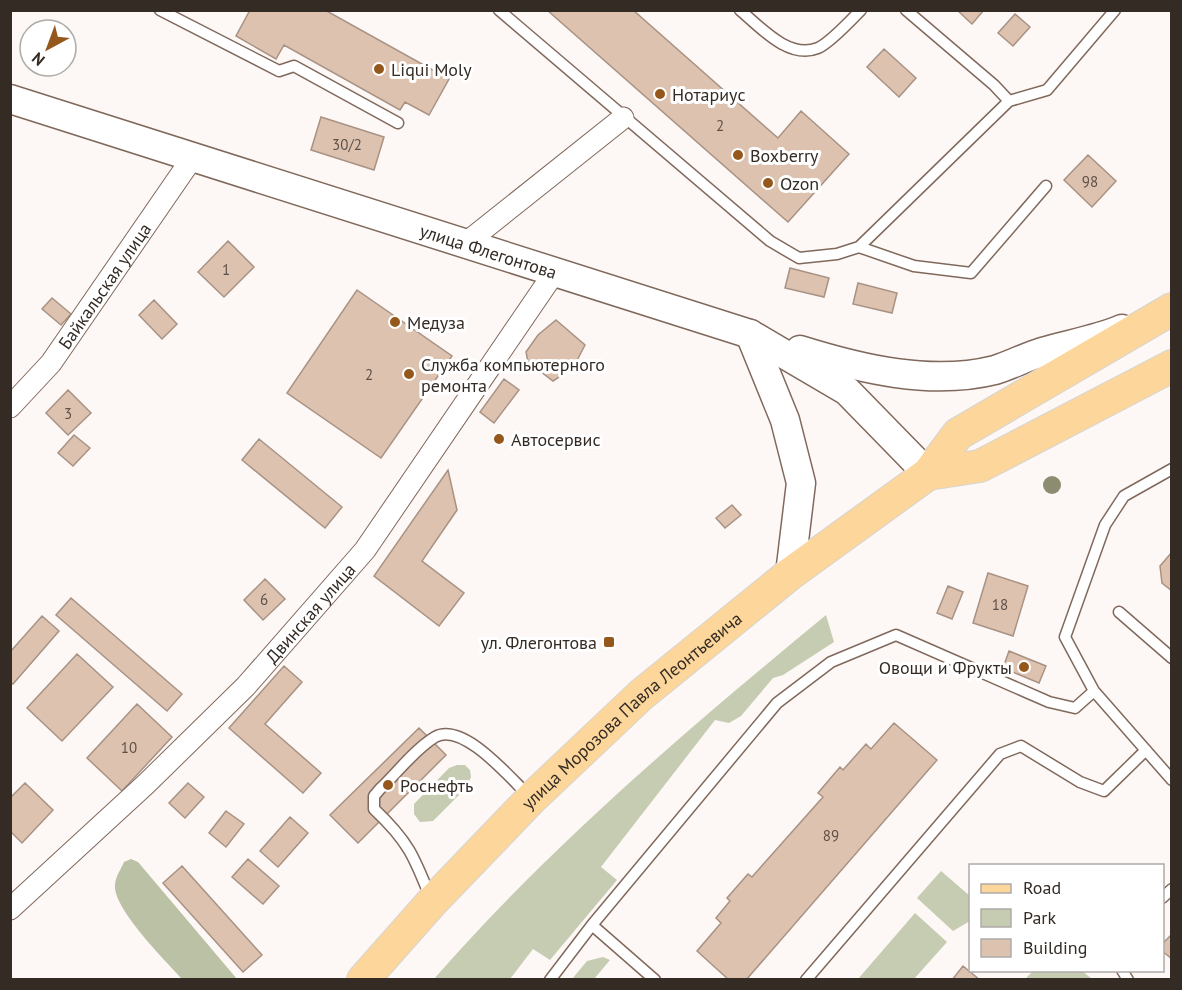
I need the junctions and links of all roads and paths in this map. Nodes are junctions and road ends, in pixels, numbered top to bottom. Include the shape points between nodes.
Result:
1 (160, 10) edge
2 (499, 10) edge
3 (740, 10) edge
4 (861, 10) edge
5 (906, 10) edge
6 (1115, 10) edge
7 (10, 99) edge
8 (1009, 101) junction
9 (623, 118) junction
10 (398, 123) dead end
11 (193, 158) junction
12 (1046, 186) dead end
13 (466, 243) junction
14 (859, 247) junction
15 (554, 273) junction
16 (1172, 308) edge
17 (750, 334) junction
18 (1172, 366) edge
19 (10, 407) edge
20 (1172, 469) edge
21 (928, 474) junction
22 (790, 574) junction
23 (1119, 612) dead end
24 (1172, 658) edge
25 (1094, 691) junction
26 (1146, 750) junction
27 (1172, 780) edge
28 (531, 799) junction
29 (432, 902) junction
30 (10, 909) edge
31 (592, 925) junction
32 (363, 980) edge
33 (550, 980) edge
34 (655, 980) edge
35 (806, 980) edge

1 - 10 lane via 279,70 294,66
2 - 9 lane
3 - 4 lane via 786,45 801,50 818,48
5 - 8 lane
6 - 8 lane via 1047,90
7 - 11 street, улица Флегонтова
8 - 14 lane
9 - 13 street
9 - 14 lane via 770,241 799,258
11 - 13 street, улица Флегонтова
11 - 19 street, Байкальская улица via 51,363
12 - 14 lane via 971,273 914,266
13 - 15 street, улица Флегонтова
15 - 17 street, улица Флегонтова
15 - 30 street, Двинская улица via 365,550 246,686
16 - 17 street via 1106,336 994,370 946,377 854,367
16 - 21 main road, улица Морозова Павла Леонтьевича via 958,434
17 - 21 street, улица Флегонтова via 847,391
17 - 22 street via 785,420 801,483
18 - 21 main road, улица Морозова Павла Леонтьевича via 980,466
20 - 25 lane via 1124,496 1105,525 1065,637
21 - 22 main road, улица Морозова Павла Леонтьевича
22 - 28 main road, улица Морозова Павла Леонтьевича via 641,695
23 - 24 lane
25 - 26 lane
25 - 31 lane via 1075,708 1049,702 896,635 831,662 777,703
26 - 27 lane
26 - 35 lane via 1104,791 1080,782 1021,746 1000,754
28 - 29 main road, улица Морозова Павла Леонтьевича
28 - 29 lane via 479,749 454,734 436,736 380,789 374,796 374,809 406,844
29 - 32 main road, улица Морозова Павла Леонтьевича
31 - 33 lane
31 - 34 lane

